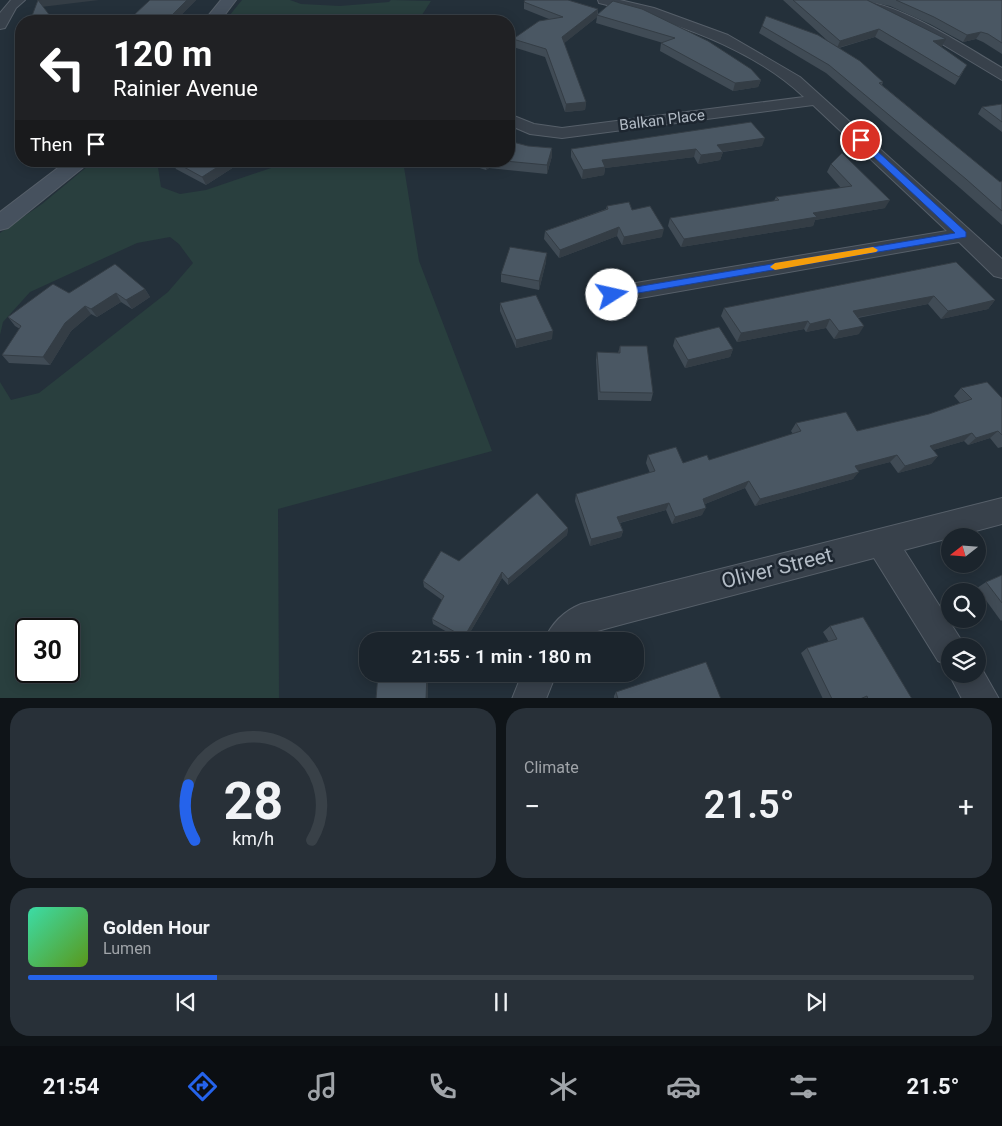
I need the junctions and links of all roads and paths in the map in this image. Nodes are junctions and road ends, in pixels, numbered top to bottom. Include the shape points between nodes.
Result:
1 (19, 0) edge
2 (228, 0) edge
3 (604, 0) edge
4 (859, 0) edge
5 (217, 15) edge
6 (0, 26) edge
7 (1002, 75) edge
8 (818, 100) junction
9 (515, 122) edge
10 (73, 167) edge
11 (0, 223) edge
12 (963, 234) junction
13 (1002, 271) edge
14 (612, 295) dead end
15 (1002, 511) edge
16 (881, 542) junction
17 (569, 632) edge
18 (943, 638) edge
19 (536, 682) edge
20 (972, 683) edge
21 (529, 698) edge
22 (982, 698) edge

1 - 6 street via 11,6
2 - 5 street
3 - 8 street via 649,11 723,38 795,80
4 - 7 street via 926,30
8 - 9 street, Balkan Place via 562,133 530,129
8 - 12 street
10 - 11 street
12 - 13 street
12 - 14 street
15 - 16 street, Oliver Street
16 - 17 street, Oliver Street via 581,620
16 - 18 street
19 - 21 street
20 - 22 street

